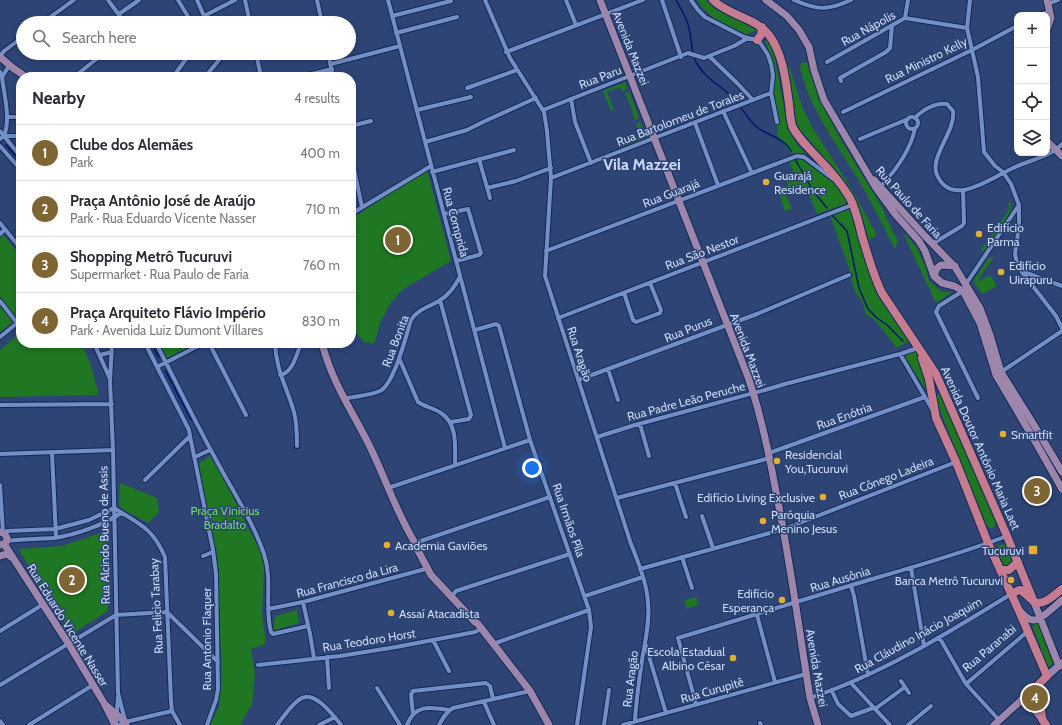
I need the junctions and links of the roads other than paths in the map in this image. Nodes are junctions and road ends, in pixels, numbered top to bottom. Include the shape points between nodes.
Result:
1 (74, 0) edge
2 (108, 0) edge
3 (139, 0) edge
4 (178, 0) edge
5 (197, 0) edge
6 (235, 0) edge
7 (246, 0) edge
8 (317, 0) edge
9 (388, 0) edge
10 (485, 0) edge
11 (566, 0) edge
12 (600, 0) edge
13 (643, 0) edge
14 (662, 0) edge
15 (691, 0) edge
16 (713, 0) edge
17 (767, 0) edge
18 (794, 0) edge
19 (851, 0) edge
20 (908, 0) edge
21 (970, 0) edge
22 (1058, 0) edge
23 (229, 1) edge
24 (451, 1) dead end
25 (1048, 5) edge
26 (118, 14) joint
27 (605, 14) junction
28 (52, 16) edge
29 (188, 16) edge
30 (204, 16) joint
31 (249, 16) edge
32 (320, 16) edge
33 (392, 16) junction
34 (457, 17) dead end
35 (905, 18) junction
36 (576, 25) junction
37 (892, 26) junction
38 (762, 27) junction
39 (967, 28) junction
40 (1014, 28) edge
41 (396, 33) junction
42 (770, 36) junction
43 (748, 38) junction
44 (16, 42) edge
45 (759, 42) junction
46 (400, 46) junction
47 (972, 50) junction
48 (506, 52) junction
49 (709, 56) junction
50 (0, 57) edge
51 (356, 57) edge
52 (681, 57) junction
53 (95, 60) edge
54 (184, 60) edge
55 (219, 60) dead end
56 (257, 60) edge
57 (329, 60) edge
58 (346, 60) edge
59 (827, 62) dead end
60 (330, 64) junction
61 (9, 66) junction
62 (332, 69) junction
63 (517, 70) junction
64 (0, 72) edge
65 (18, 72) edge
66 (80, 72) edge
67 (176, 72) edge
68 (209, 72) edge
69 (260, 72) edge
70 (320, 72) edge
71 (332, 72) edge
72 (2, 77) junction
73 (630, 77) junction
74 (841, 81) dead end
75 (467, 88) dead end
76 (771, 93) junction
77 (471, 97) dead end
78 (536, 98) junction
79 (571, 99) junction
80 (753, 100) junction
81 (417, 110) junction
82 (543, 110) junction
83 (723, 111) junction
84 (843, 112) dead end
85 (6, 117) junction
86 (16, 117) edge
87 (915, 118) junction
88 (908, 119) junction
89 (371, 122) dead end
90 (777, 122) dead end
91 (695, 123) junction
92 (356, 125) edge
93 (915, 128) junction
94 (0, 131) edge
95 (16, 136) edge
96 (2, 137) edge
97 (654, 139) junction
98 (860, 139) dead end
99 (425, 142) junction
100 (1050, 144) edge
101 (1062, 144) edge
102 (0, 146) edge
103 (514, 150) dead end
104 (1056, 150) junction
105 (16, 152) edge
106 (1062, 156) edge
107 (804, 157) joint
108 (479, 159) junction
109 (591, 163) junction
110 (16, 164) edge
111 (431, 166) junction
112 (551, 168) junction
113 (866, 171) junction
114 (432, 172) junction
115 (1003, 172) junction
116 (752, 173) junction
117 (551, 178) junction
118 (887, 180) junction
119 (356, 184) edge
120 (718, 185) junction
121 (841, 185) junction
122 (881, 186) junction
123 (487, 188) junction
124 (963, 190) junction
125 (887, 194) junction
126 (490, 198) dead end
127 (679, 201) junction
128 (853, 204) junction
129 (1019, 205) junction
130 (362, 207) junction
131 (356, 211) edge
132 (444, 214) junction
133 (0, 223) edge
134 (5, 229) junction
135 (0, 234) edge
136 (16, 243) edge
137 (932, 244) junction
138 (546, 250) junction
139 (456, 261) junction
140 (703, 263) junction
141 (955, 266) junction
142 (1021, 271) junction
143 (849, 275) dead end
144 (934, 276) junction
145 (460, 277) junction
146 (1047, 281) junction
147 (650, 283) junction
148 (1030, 283) junction
149 (966, 284) junction
150 (1062, 286) edge
151 (963, 291) junction
152 (624, 293) junction
153 (440, 300) junction
154 (0, 301) edge
155 (16, 318) edge
156 (558, 318) junction
157 (16, 324) edge
158 (727, 325) junction
159 (1062, 328) edge
160 (475, 330) junction
161 (1062, 331) edge
162 (0, 337) edge
163 (96, 348) edge
164 (112, 348) edge
165 (148, 348) edge
166 (158, 348) edge
167 (194, 348) edge
168 (212, 348) edge
169 (275, 348) edge
170 (299, 348) edge
171 (323, 348) edge
172 (919, 349) junction
173 (112, 352) junction
174 (900, 354) junction
175 (100, 355) junction
176 (399, 357) junction
177 (165, 363) junction
178 (158, 367) junction
179 (608, 370) junction
180 (1001, 372) junction
181 (280, 375) junction
182 (578, 380) junction
183 (110, 381) junction
184 (753, 393) junction
185 (947, 396) junction
186 (929, 397) junction
187 (345, 398) junction
188 (978, 398) dead end
189 (618, 400) dead end
190 (112, 404) junction
191 (0, 405) edge
192 (246, 415) dead end
193 (451, 422) junction
194 (640, 424) junction
195 (190, 436) junction
196 (597, 437) junction
197 (530, 440) junction
198 (297, 446) dead end
199 (505, 448) junction
200 (113, 450) junction
201 (210, 450) junction
202 (52, 453) junction
203 (0, 454) edge
204 (648, 456) dead end
205 (769, 456) junction
206 (195, 458) junction
207 (956, 462) junction
208 (454, 465) junction
209 (1062, 473) edge
210 (1055, 477) junction
211 (145, 480) dead end
212 (675, 483) junction
213 (0, 485) edge
214 (388, 488) junction
215 (1062, 489) edge
216 (550, 497) junction
217 (617, 498) junction
218 (114, 508) junction
219 (121, 513) junction
220 (686, 516) dead end
221 (702, 516) dead end
222 (1, 517) edge
223 (114, 518) junction
224 (0, 524) edge
225 (55, 529) junction
226 (784, 529) junction
227 (2, 532) edge
228 (1007, 536) junction
229 (56, 537) junction
230 (416, 543) junction
231 (988, 543) junction
232 (4, 544) edge
233 (713, 548) junction
234 (213, 552) junction
235 (0, 554) edge
236 (570, 554) junction
237 (203, 556) dead end
238 (682, 557) junction
239 (12, 558) junction
240 (1018, 562) junction
241 (429, 568) junction
242 (911, 568) junction
243 (640, 569) junction
244 (1000, 570) junction
245 (643, 577) junction
246 (851, 586) junction
247 (692, 588) dead end
248 (1062, 589) edge
249 (453, 594) junction
250 (1011, 594) junction
251 (585, 596) junction
252 (1062, 600) edge
253 (303, 602) junction
254 (1034, 602) junction
255 (795, 603) junction
256 (42, 605) junction
257 (268, 609) junction
258 (589, 610) junction
259 (1019, 611) junction
260 (167, 612) junction
261 (116, 614) junction
262 (757, 615) junction
263 (1040, 618) junction
264 (308, 626) junction
265 (480, 627) junction
266 (0, 631) edge
267 (1028, 631) junction
268 (939, 637) junction
269 (433, 640) junction
270 (645, 642) junction
271 (68, 644) junction
272 (493, 644) junction
273 (924, 646) junction
274 (327, 657) junction
275 (314, 658) junction
276 (218, 662) junction
277 (1060, 664) edge
278 (258, 665) dead end
279 (449, 671) dead end
280 (806, 674) junction
281 (868, 675) junction
282 (1047, 676) junction
283 (902, 681) dead end
284 (775, 682) junction
285 (851, 684) junction
286 (966, 684) junction
287 (1039, 684) junction
288 (0, 685) edge
289 (93, 685) junction
290 (905, 687) junction
291 (329, 688) dead end
292 (377, 688) dead end
293 (609, 690) dead end
294 (832, 690) junction
295 (530, 691) junction
296 (118, 693) junction
297 (910, 694) dead end
298 (810, 698) junction
299 (493, 699) junction
300 (1021, 700) junction
301 (484, 702) junction
302 (104, 703) junction
303 (696, 704) junction
304 (931, 706) dead end
305 (874, 708) junction
306 (449, 710) junction
307 (172, 711) junction
308 (666, 713) junction
309 (116, 714) junction
310 (413, 714) junction
311 (335, 717) junction
312 (0, 721) edge
313 (635, 722) junction
314 (997, 722) edge
315 (1044, 722) edge
316 (124, 724) edge
317 (2, 725) edge
318 (29, 725) edge
319 (116, 725) edge
320 (180, 725) edge
321 (207, 725) edge
322 (277, 725) edge
323 (320, 725) edge
324 (341, 725) edge
325 (400, 725) edge
326 (407, 725) edge
327 (439, 725) edge
328 (494, 725) edge
329 (549, 725) edge
330 (577, 725) edge
331 (604, 725) edge
332 (623, 725) edge
333 (818, 725) edge
334 (890, 725) edge
335 (908, 725) edge

1 - 28 street
2 - 26 street
3 - 26 street
4 - 29 street
5 - 30 street
6 - 23 street
7 - 31 street
8 - 32 street
9 - 33 street, Rua Comprida
10 - 48 street, Rua Aragão
11 - 36 street
12 - 27 street, Avenida Mazzei
13 - 27 street
14 - 52 street
15 - 43 street via 705,16
16 - 38 main road, Avenida Doutor Antônio Maria Laet via 723,8
17 - 113 street via 787,16 809,47 824,100
18 - 19 street via 821,9 839,6
20 - 35 street
21 - 39 street
22 - 25 street
23 - 30 street
24 - 33 street
27 - 36 street
27 - 73 street, Avenida Mazzei
33 - 41 street, Rua Comprida
34 - 41 street
35 - 37 street, Rua Nápolis
35 - 39 street, Rua Nápolis
36 - 48 street
37 - 59 street, Rua Nápolis
37 - 74 street via 890,48 840,78
38 - 42 main road, Avenida Doutor Antônio Maria Laet
38 - 45 main road
39 - 47 street
40 - 47 street, Rua Ministro Kelly
41 - 46 street, Rua Comprida
42 - 45 main road
42 - 121 main road, Avenida Doutor Antônio Maria Laet via 776,44 780,58 793,127
43 - 45 street
43 - 49 street
44 - 50 street
45 - 76 street via 771,64
46 - 51 street
46 - 81 street, Rua Comprida
47 - 84 street, Rua Ministro Kelly
47 - 115 street via 980,93 984,152
48 - 63 street, Rua Aragão
49 - 52 street, Rua Paru via 701,58 688,53
49 - 80 street
50 - 61 street
52 - 73 street, Rua Paru
53 - 66 street
54 - 67 street
55 - 68 street
56 - 69 street
57 - 60 street
58 - 60 street
60 - 62 street
61 - 65 street
61 - 72 street
62 - 70 street
62 - 71 street
63 - 75 street
63 - 78 street, Rua Aragão
64 - 72 street
72 - 85 street
73 - 79 street, Rua Paru
73 - 97 street, Avenida Mazzei
76 - 80 street, Rua Bartolomeu de Torales
76 - 90 street
77 - 81 street
78 - 82 street, Rua Aragão
78 - 99 street via 460,133
79 - 82 street, Rua Paru
79 - 109 street via 575,122
80 - 83 street, Rua Bartolomeu de Torales
81 - 99 street, Rua Comprida
82 - 112 street, Rua Aragão
83 - 91 street, Rua Bartolomeu de Torales
83 - 116 street
85 - 86 street
85 - 96 street
87 - 88 street
87 - 93 street via 918,123
87 - 124 street via 923,111 940,104 947,104 953,111 952,122 938,157 936,170 943,184
88 - 93 street via 907,126
88 - 98 street
89 - 92 street
91 - 97 street, Rua Bartolomeu de Torales
91 - 120 street
93 - 118 street via 908,148
94 - 96 street
95 - 96 street
96 - 105 street
97 - 109 street, Rua Bartolomeu de Torales
97 - 127 street, Avenida Mazzei
99 - 111 street, Rua Comprida
100 - 104 street
101 - 104 street
102 - 110 street
103 - 108 street
104 - 106 street
104 - 115 street
107 - 116 street, Rua Guarajá via 796,156
107 - 121 street, Avenida Doutor Antônio Maria Laet
108 - 114 street
108 - 123 street
109 - 117 street, Rua Bartolomeu de Torales
111 - 114 street, Rua Comprida
111 - 130 street
112 - 117 street, Rua Aragão
112 - 123 street
113 - 122 street, Rua Paulo de Faria
113 - 144 street, Rua Paulo de Faria via 895,214 919,241
114 - 132 street, Rua Comprida
115 - 124 street via 987,182
115 - 129 street
116 - 120 street, Rua Guarajá
117 - 138 street, Rua Aragão
118 - 122 street
118 - 125 street
119 - 130 street
120 - 127 street, Rua Guarajá
121 - 128 main road, Avenida Doutor Antônio Maria Laet
122 - 125 street, Rua Paulo de Faria
123 - 126 street
124 - 137 street via 964,223
125 - 137 street, Rua Paulo de Faria
127 - 138 street, Rua Guarajá
127 - 140 street, Avenida Mazzei
128 - 140 street, Rua São Nestor
128 - 172 main road, Avenida Doutor Antônio Maria Laet via 872,269 882,293
129 - 142 street via 1015,254
129 - 149 street
130 - 131 street
132 - 139 street, Rua Comprida
132 - 139 street via 468,209 481,253
133 - 134 street
134 - 135 street
134 - 136 street
137 - 141 street, Rua Paulo de Faria
138 - 156 street, Rua Aragão via 545,276
139 - 145 street, Rua Comprida
140 - 147 street, Rua São Nestor
140 - 158 street, Avenida Mazzei
141 - 144 street via 941,265
141 - 149 street, Rua Paulo de Faria
142 - 146 street
142 - 148 street
143 - 158 street, Rua Purus via 779,306
144 - 151 street via 942,283
145 - 153 street, Rua Bonita via 454,288
145 - 160 street, Rua Comprida
146 - 148 street
146 - 150 street
147 - 152 street, Rua São Nestor
147 - 152 street via 660,313 634,321
148 - 159 street via 1056,316
149 - 180 street, Rua Paulo de Faria via 985,320
151 - 188 street via 939,306 936,312
151 - 210 street via 980,323 996,375
152 - 156 street, Rua São Nestor
153 - 176 street, Rua Bonita via 414,315
153 - 193 street via 471,415 469,419
154 - 155 street
156 - 182 street, Rua Aragão
157 - 162 street
158 - 179 street, Rua Purus
158 - 184 street, Avenida Mazzei
160 - 197 street, Rua Irmãos Pìla via 496,324 499,326
160 - 199 street, Rua Comprida
161 - 180 street
163 - 175 street
164 - 173 street, Rua Alcindo Bueno de Assis
165 - 178 street, Rua Antonio Flaquer
166 - 177 street
167 - 177 street
168 - 192 street
169 - 181 street
170 - 181 street via 290,369 286,374
171 - 187 street via 329,367
172 - 174 street, Rua Padre Leão Peruche
172 - 185 main road, Avenida Doutor Antônio Maria Laet
172 - 186 main road, Avenida Doutor Antônio Maria Laet via 929,378
173 - 175 street
173 - 183 street, Rua Alcindo Bueno de Assis
174 - 184 street, Rua Padre Leão Peruche
174 - 186 street, Avenida Doutor Antônio Maria Laet
175 - 183 street
176 - 187 street, Rua Bonita via 393,374 382,390
176 - 193 street via 418,402 442,413
177 - 178 street
177 - 201 street
178 - 195 street, Rua Antonio Flaquer
179 - 182 street, Rua Purus
179 - 189 street
180 - 209 street, Rua Paulo de Faria
181 - 198 street via 296,421
182 - 196 street, Rua Aragão
183 - 190 street, Rua Alcindo Bueno de Assis
184 - 194 street, Rua Padre Leão Peruche
184 - 205 street, Avenida Mazzei
185 - 186 main road via 941,393
185 - 228 main road, Avenida Doutor Antônio Maria Laet
186 - 205 street, Rua Enótria
186 - 207 main road, Avenida Doutor Antônio Maria Laet
187 - 214 street
190 - 191 street
190 - 200 street, Rua Alcindo Bueno de Assis
193 - 208 street via 455,445
194 - 196 street, Rua Padre Leão Peruche
194 - 204 street
195 - 206 street, Rua Antonio Flaquer
195 - 211 street
196 - 217 street, Rua Aragão
197 - 199 street
197 - 216 street, Rua Irmãos Pìla
199 - 208 street
200 - 202 street
200 - 218 street, Rua Alcindo Bueno de Assis
201 - 206 street
201 - 257 street via 256,533 265,555 269,581
202 - 203 street
202 - 225 street
205 - 212 street, Rua Enótria
205 - 226 street, Avenida Mazzei
206 - 234 street, Rua Antonio Flaquer
207 - 226 street, Rua Cônego Ladeira
207 - 231 main road, Avenida Doutor Antônio Maria Laet
208 - 214 street
209 - 210 street
210 - 215 street
212 - 217 street, Rua Enótria
212 - 220 street
213 - 222 street
214 - 230 street
216 - 230 street
216 - 236 street, Rua Irmãos Pìla
217 - 243 street, Rua Aragão
218 - 219 street, Rua Felicio Tarabay
218 - 223 street, Rua Alcindo Bueno de Assis
218 - 225 street via 89,520
219 - 223 street
219 - 260 street, Rua Felicio Tarabay via 145,527 161,548 167,569
221 - 233 street
222 - 224 street
222 - 227 street
223 - 229 street via 79,532
223 - 261 street, Rua Alcindo Bueno de Assis
225 - 227 street
225 - 229 street
226 - 233 street, Rua Cônego Ladeira
226 - 255 street, Avenida Mazzei
227 - 232 street, Rua Eduardo Vicente Nasser via 7,536
228 - 231 street, Rua Ausônia
228 - 240 main road, Avenida Doutor Antônio Maria Laet
229 - 232 street
230 - 241 street
231 - 242 street, Rua Ausônia
231 - 244 main road, Avenida Doutor Antônio Maria Laet
232 - 235 street
232 - 239 street, Rua Eduardo Vicente Nasser
233 - 238 street, Rua Cônego Ladeira
234 - 237 street
234 - 276 street, Rua Antonio Flaquer
235 - 239 street via 7,554
236 - 249 street
236 - 251 street, Rua Irmãos Pìla
238 - 243 street, Rua Cônego Ladeira
238 - 247 street
239 - 256 street, Rua Eduardo Vicente Nasser
240 - 244 main road via 1009,570
240 - 254 main road, Avenida Doutor Antônio Maria Laet
241 - 249 street
241 - 253 street, Rua Francisco da Lira
242 - 246 street, Rua Ausônia
242 - 273 street
243 - 245 street, Rua Aragão
244 - 250 main road, Avenida Doutor Antônio Maria Laet
245 - 251 street
245 - 270 street, Rua Aragão via 648,602
246 - 255 street, Rua Ausônia
246 - 281 street
248 - 254 main road via 1045,602
249 - 265 street via 478,620
250 - 254 main road via 1021,590
250 - 259 main road, Avenida Doutor Antônio Maria Laet
250 - 268 street, Rua Cláudino Inácio Joaquim
251 - 258 street, Rua Irmãos Pìla
252 - 263 street
253 - 257 street, Rua Francisco da Lira
253 - 264 street
254 - 263 street, Avenida Doutor Antônio Maria Laet
255 - 262 street, Rua Ausônia
255 - 280 street, Avenida Mazzei
256 - 266 street
256 - 271 street, Rua Eduardo Vicente Nasser
257 - 264 street via 270,631 273,634
258 - 272 street
258 - 330 street, Rua Irmãos Pìla via 590,627
259 - 263 street via 1032,620
259 - 267 main road, Avenida Doutor Antônio Maria Laet
260 - 261 street
260 - 276 street
260 - 307 street, Rua Felicio Tarabay
261 - 271 street
261 - 296 street, Rua Alcindo Bueno de Assis
262 - 284 street
262 - 303 street, Rua Ausônia via 678,638
263 - 277 street, Avenida Doutor Antônio Maria Laet
264 - 275 street
265 - 269 street, Rua Teodoro Horst via 475,632
265 - 272 street
267 - 282 main road, Avenida Doutor Antônio Maria Laet
267 - 286 street, Rua Paranabi
268 - 273 street, Rua Cláudino Inácio Joaquim
268 - 286 street
269 - 274 street, Rua Teodoro Horst
269 - 279 street
270 - 308 street
270 - 313 street, Rua Aragão
271 - 288 street
271 - 289 street, Rua Eduardo Vicente Nasser
272 - 295 street
273 - 281 street, Rua Cláudino Inácio Joaquim
274 - 275 street, Rua Teodoro Horst
274 - 291 street
275 - 278 street, Rua Teodoro Horst
276 - 321 street, Rua Antonio Flaquer via 216,700
277 - 282 street
280 - 284 street, Rua Curupitê
280 - 298 street, Avenida Mazzei
281 - 285 street, Rua Cláudino Inácio Joaquim
282 - 287 main road
283 - 290 street
284 - 303 street, Rua Curupitê
285 - 294 street, Rua Cláudino Inácio Joaquim
285 - 305 street
286 - 314 street
287 - 300 street
287 - 315 main road
289 - 302 street, Rua Eduardo Vicente Nasser
289 - 318 street
290 - 297 street
290 - 305 street
292 - 325 street
293 - 331 street
294 - 298 street, Rua Cláudino Inácio Joaquim
294 - 305 street via 838,704 851,716
295 - 299 street
295 - 329 street
296 - 309 street, Rua Eduardo Vicente Nasser
296 - 316 street, Rua Alcindo Bueno de Assis
298 - 333 street, Avenida Mazzei
299 - 301 street
299 - 310 street via 490,686 486,683 413,691 410,696
300 - 314 street
300 - 315 street via 1029,703
301 - 306 street
301 - 328 street
302 - 309 street, Rua Eduardo Vicente Nasser
302 - 319 street, Rua Eduardo Vicente Nasser
303 - 308 street, Rua Curupitê
304 - 335 street
305 - 334 street
306 - 310 street via 426,708
306 - 327 street
307 - 316 street
307 - 320 street, Rua Felicio Tarabay
308 - 313 street, Rua Curupitê
309 - 316 street, Rua Eduardo Vicente Nasser
309 - 319 street, Rua Eduardo Vicente Nasser
310 - 326 street
311 - 322 street via 317,700 304,697
311 - 323 street
311 - 324 street
312 - 317 street
313 - 332 street, Rua Curupitê

